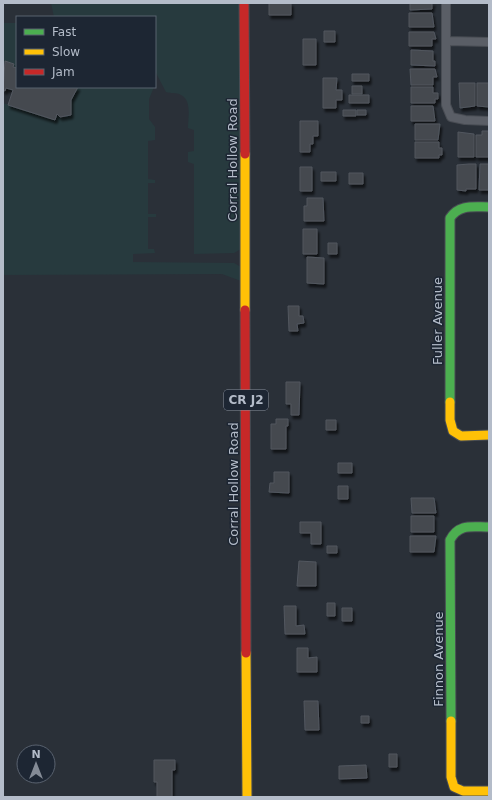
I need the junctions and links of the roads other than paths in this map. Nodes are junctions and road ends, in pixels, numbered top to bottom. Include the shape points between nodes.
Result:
1 (244, 3) edge
2 (446, 3) edge
3 (447, 41) junction
4 (489, 42) edge
5 (489, 120) edge
6 (489, 207) edge
7 (489, 436) edge
8 (489, 527) edge
9 (489, 791) edge
10 (247, 797) edge

1 - 10 main road, Corral Hollow Road / CR J2
2 - 3 street
3 - 4 street
3 - 5 street via 446,105 451,118
6 - 7 main road, Fuller Avenue via 461,207 453,211 450,218 450,420 453,431 461,436
8 - 9 main road, Finnon Avenue via 462,527 454,532 450,540 451,777 454,787 462,791

